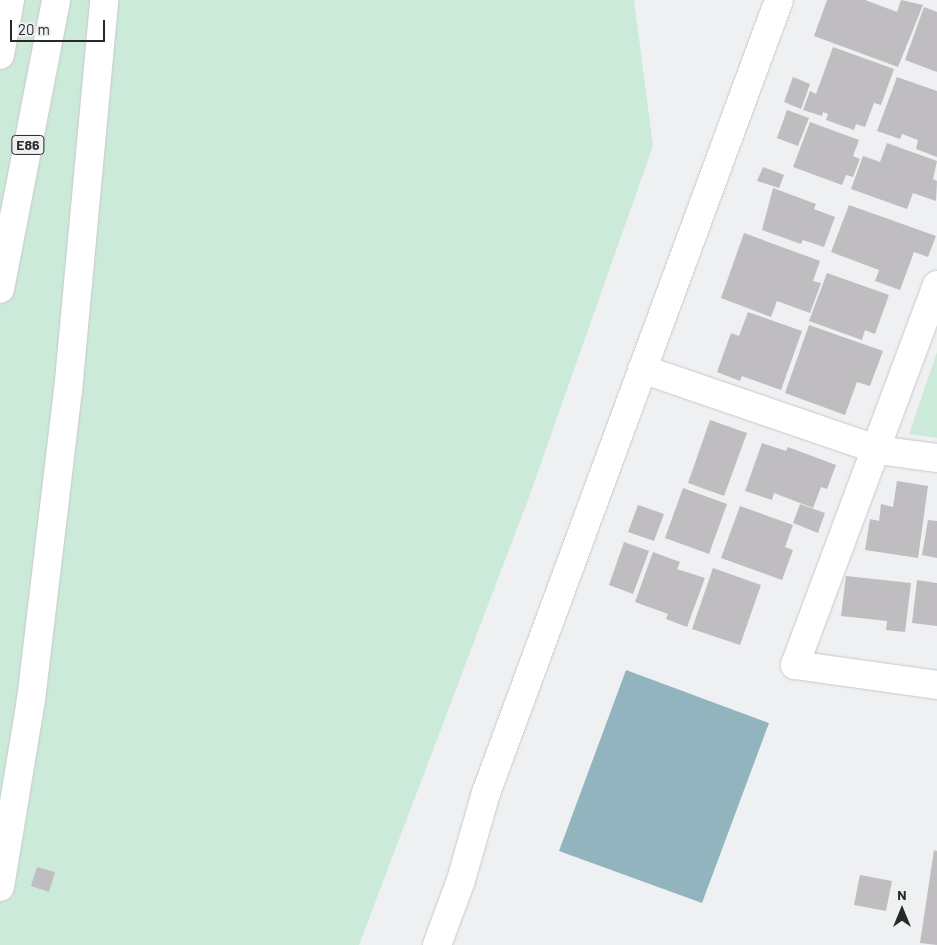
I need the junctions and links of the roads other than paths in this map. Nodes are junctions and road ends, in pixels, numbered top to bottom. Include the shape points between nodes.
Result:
1 (10, 0) edge
2 (56, 0) edge
3 (104, 0) edge
4 (779, 0) edge
5 (0, 56) edge
6 (937, 285) edge
7 (0, 289) edge
8 (642, 369) junction
9 (878, 450) junction
10 (937, 458) edge
11 (937, 685) edge
12 (0, 887) edge
13 (437, 945) edge

1 - 5 main road
2 - 7 main road, E86
3 - 12 main road via 60,458 31,700
4 - 8 main road
6 - 9 main road
8 - 9 main road
8 - 13 main road via 486,793 461,880
9 - 10 main road
9 - 11 main road via 795,665

